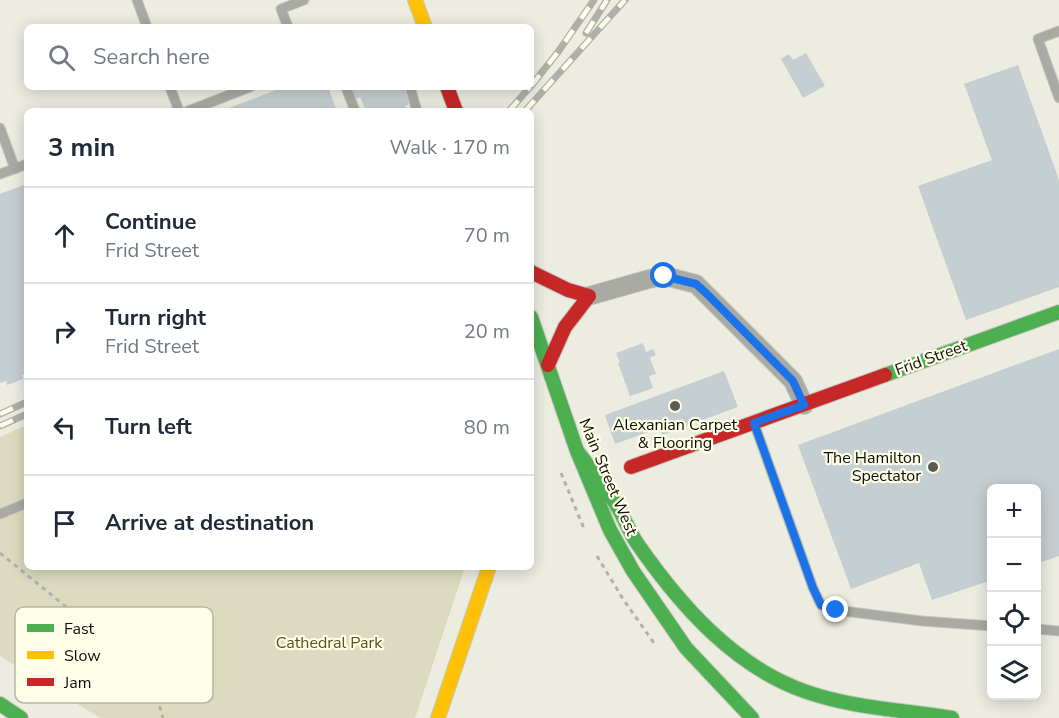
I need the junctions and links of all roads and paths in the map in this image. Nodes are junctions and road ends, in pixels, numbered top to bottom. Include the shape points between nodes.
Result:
1 (137, 0) edge
2 (304, 0) edge
3 (415, 0) edge
4 (146, 24) edge
5 (287, 24) edge
6 (424, 24) edge
7 (1059, 31) edge
8 (171, 90) edge
9 (242, 90) edge
10 (347, 90) edge
11 (411, 90) edge
12 (448, 90) edge
13 (1059, 98) edge
14 (177, 108) edge
15 (196, 108) edge
16 (355, 108) edge
17 (416, 108) edge
18 (455, 108) edge
19 (0, 128) edge
20 (24, 165) edge
21 (15, 169) junction
22 (0, 174) edge
23 (534, 273) edge
24 (589, 296) junction
25 (1059, 312) edge
26 (534, 325) edge
27 (548, 365) junction
28 (804, 405) junction
29 (754, 423) junction
30 (577, 451) junction
31 (631, 467) dead end
32 (24, 503) edge
33 (0, 514) edge
34 (0, 553) edge
35 (488, 570) edge
36 (66, 607) edge
37 (987, 626) edge
38 (1041, 629) edge
39 (1059, 631) edge
40 (159, 703) edge
41 (0, 704) edge
42 (21, 718) edge
43 (163, 718) edge
44 (438, 718) edge
45 (752, 718) edge
46 (952, 718) edge

1 - 4 lane
2 - 5 lane via 281,9
3 - 6 main road
7 - 13 lane via 1038,39
8 - 14 lane
9 - 15 lane
10 - 16 lane
11 - 17 lane
12 - 18 main road
19 - 21 lane
20 - 21 lane
21 - 22 lane
23 - 24 main road
24 - 27 main road via 565,327
24 - 28 street via 664,276 696,284 793,381
25 - 28 main road, Frid Street
26 - 27 main road, Main Street West
27 - 30 main road, Main Street West
28 - 29 main road, Frid Street
29 - 31 main road, Frid Street
29 - 37 lane via 821,605 922,621
30 - 45 main road, Main Street West via 609,531 633,571 686,648
30 - 46 main road via 615,503 638,544 679,597 739,657 804,691 836,700
32 - 33 lane
34 - 36 path
35 - 44 main road
38 - 39 lane
40 - 43 path
41 - 42 main road

